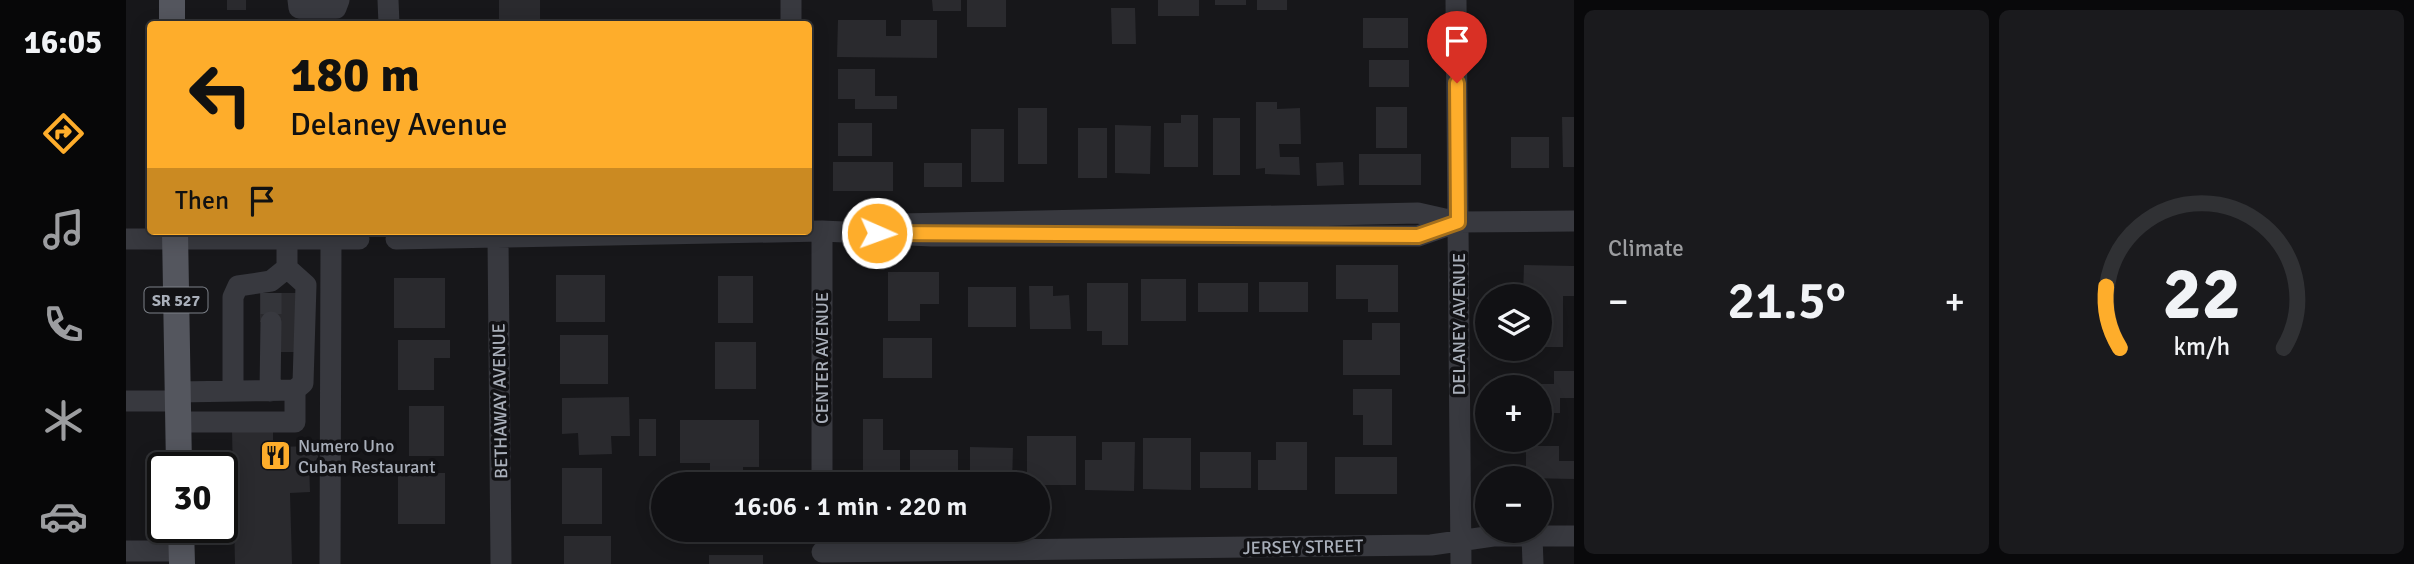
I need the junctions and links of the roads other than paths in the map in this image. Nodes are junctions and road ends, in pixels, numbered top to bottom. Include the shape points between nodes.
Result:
1 (172, 0) edge
2 (340, 0) edge
3 (388, 0) edge
4 (791, 0) edge
5 (1456, 0) edge
6 (298, 4) edge
7 (172, 21) edge
8 (389, 21) edge
9 (791, 21) edge
10 (1574, 221) edge
11 (1458, 222) junction
12 (812, 231) edge
13 (822, 231) junction
14 (175, 235) edge
15 (596, 235) edge
16 (498, 237) junction
17 (126, 239) edge
18 (331, 239) junction
19 (359, 239) dead end
20 (396, 239) dead end
21 (287, 240) junction
22 (276, 281) junction
23 (271, 322) tunnel mouth
24 (295, 390) junction
25 (233, 391) junction
26 (270, 391) junction
27 (126, 401) edge
28 (177, 405) junction
29 (179, 452) edge
30 (822, 472) edge
31 (1552, 536) edge
32 (1574, 536) edge
33 (1475, 539) edge
34 (1461, 541) junction
35 (1532, 543) edge
36 (181, 547) edge
37 (126, 551) edge
38 (822, 558) edge
39 (330, 564) edge
40 (502, 564) edge
41 (1461, 564) edge
42 (1533, 564) edge

1 - 7 main road
2 - 6 street via 336,8
3 - 8 street
4 - 9 street
5 - 11 street, DELANEY AVENUE
10 - 11 street
11 - 13 street via 1418,236 932,236
11 - 34 street, DELANEY AVENUE
12 - 13 street
13 - 30 street, CENTER AVENUE
14 - 17 street
14 - 21 street
14 - 28 main road, SR 527
15 - 16 street
16 - 20 street
16 - 40 street, BETHAWAY AVENUE
18 - 19 street
18 - 21 street
18 - 39 street
21 - 22 street
22 - 24 street via 306,285 303,383
22 - 25 street via 238,286 233,297
23 - 26 street
24 - 26 street
24 - 28 street via 295,422
25 - 26 street
25 - 28 street
27 - 28 street
28 - 29 main road, SR 527
31 - 32 street, JERSEY STREET
33 - 34 street, JERSEY STREET
34 - 38 street, JERSEY STREET
34 - 41 street, DELANEY AVENUE
35 - 42 street
36 - 37 street

